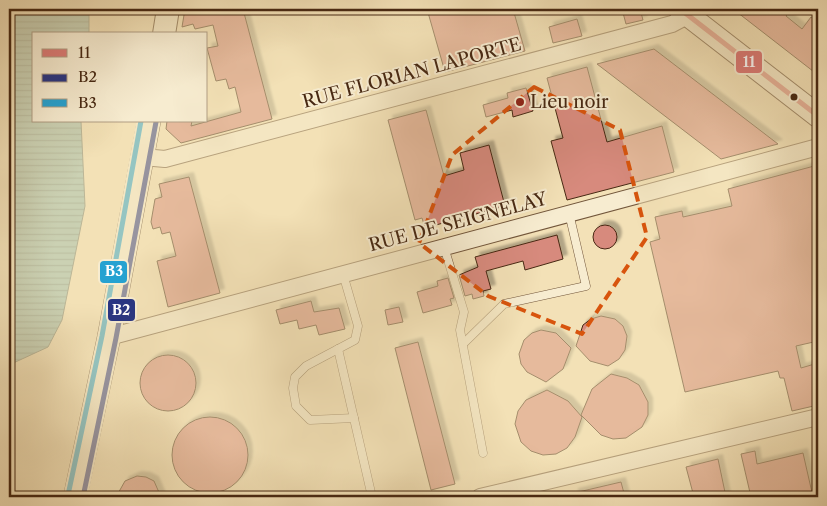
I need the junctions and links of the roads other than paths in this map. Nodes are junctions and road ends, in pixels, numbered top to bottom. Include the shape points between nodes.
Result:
1 (168, 9) edge
2 (687, 11) edge
3 (164, 32) edge
4 (818, 116) edge
5 (149, 122) edge
6 (818, 147) edge
7 (143, 156) junction
8 (569, 213) junction
9 (444, 247) junction
10 (343, 274) junction
11 (109, 337) junction
12 (463, 344) junction
13 (338, 349) junction
14 (818, 417) edge
15 (354, 418) junction
16 (483, 453) dead end
17 (75, 497) edge
18 (372, 497) edge
19 (480, 497) edge

1 - 3 street
2 - 4 street
2 - 7 street, RUE FLORIAN LAPORTE via 663,27 165,159
5 - 7 street
6 - 8 street, RUE DE SEIGNELAY
7 - 11 street
8 - 9 street, RUE DE SEIGNELAY
8 - 12 lane via 586,286 504,304
9 - 10 street, RUE DE SEIGNELAY
9 - 12 lane via 464,312 460,330
10 - 11 street, RUE DE SEIGNELAY
10 - 13 lane via 358,326 355,340
11 - 17 street
12 - 16 lane
13 - 15 lane
13 - 15 lane via 306,366 295,377 296,406 310,420
14 - 19 street
15 - 18 lane

